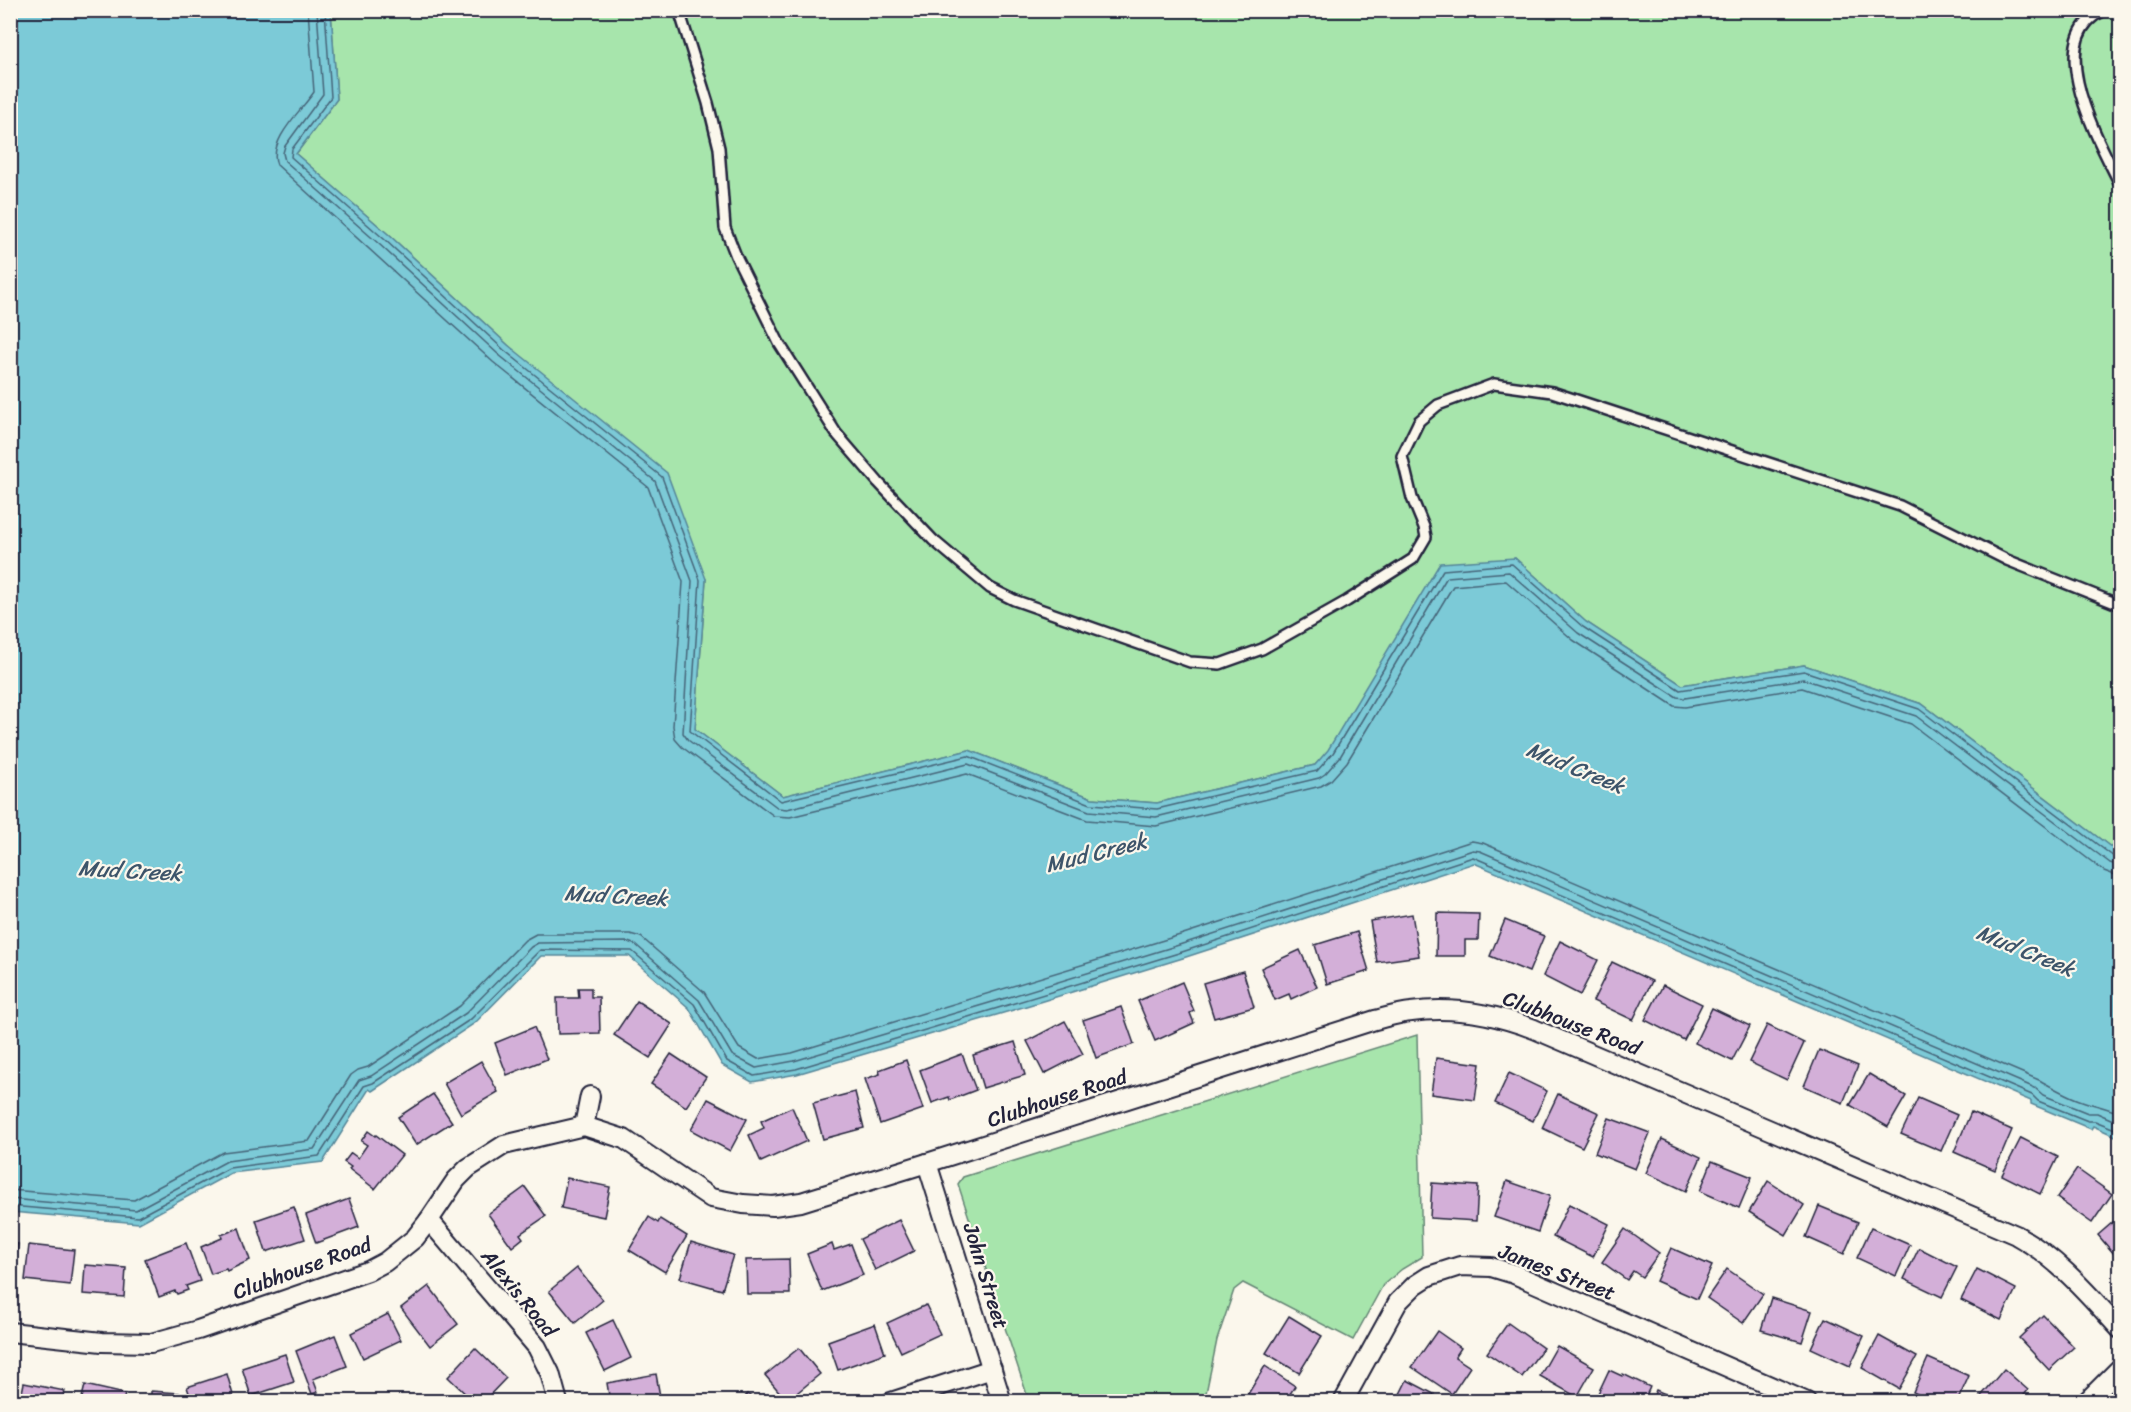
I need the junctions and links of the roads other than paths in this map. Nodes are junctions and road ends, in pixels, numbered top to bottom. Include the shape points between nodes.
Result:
1 (679, 10) edge
2 (2105, 10) edge
3 (2121, 184) edge
4 (2121, 605) edge
5 (590, 1096) dead end
6 (584, 1126) junction
7 (927, 1163) junction
8 (429, 1220) junction
9 (2121, 1329) edge
10 (10, 1332) edge
11 (2121, 1368) edge
12 (992, 1369) junction
13 (558, 1401) edge
14 (891, 1401) edge
15 (1002, 1401) edge
16 (1343, 1401) edge
17 (1807, 1401) edge
18 (2086, 1401) edge

1 - 4 lane via 719,148 725,228 779,343 836,433 878,482 933,540 990,588 1014,600 1190,662 1220,664 1262,649 1347,602 1413,559 1426,537 1402,456 1410,437 1419,421 1438,405 1494,384 1552,392 1900,506 2007,560
2 - 3 lane via 2095,14 2082,29 2075,45 2077,82 2093,129
5 - 6 street
6 - 7 street, Clubhouse Road via 624,1139 711,1198 743,1204 773,1206 801,1202
6 - 8 street, Clubhouse Road via 504,1145 468,1168
7 - 9 street, Clubhouse Road via 1375,1020 1412,1011 1468,1011 1534,1029 2016,1235 2065,1270
7 - 12 street, John Street
8 - 10 street, Clubhouse Road via 400,1251 368,1271 151,1343
8 - 13 street, Alexis Road via 537,1347
11 - 18 street
12 - 14 street
12 - 15 street, John Street
16 - 17 street, James Street via 1398,1302 1430,1275 1460,1266 1491,1267 1514,1274

